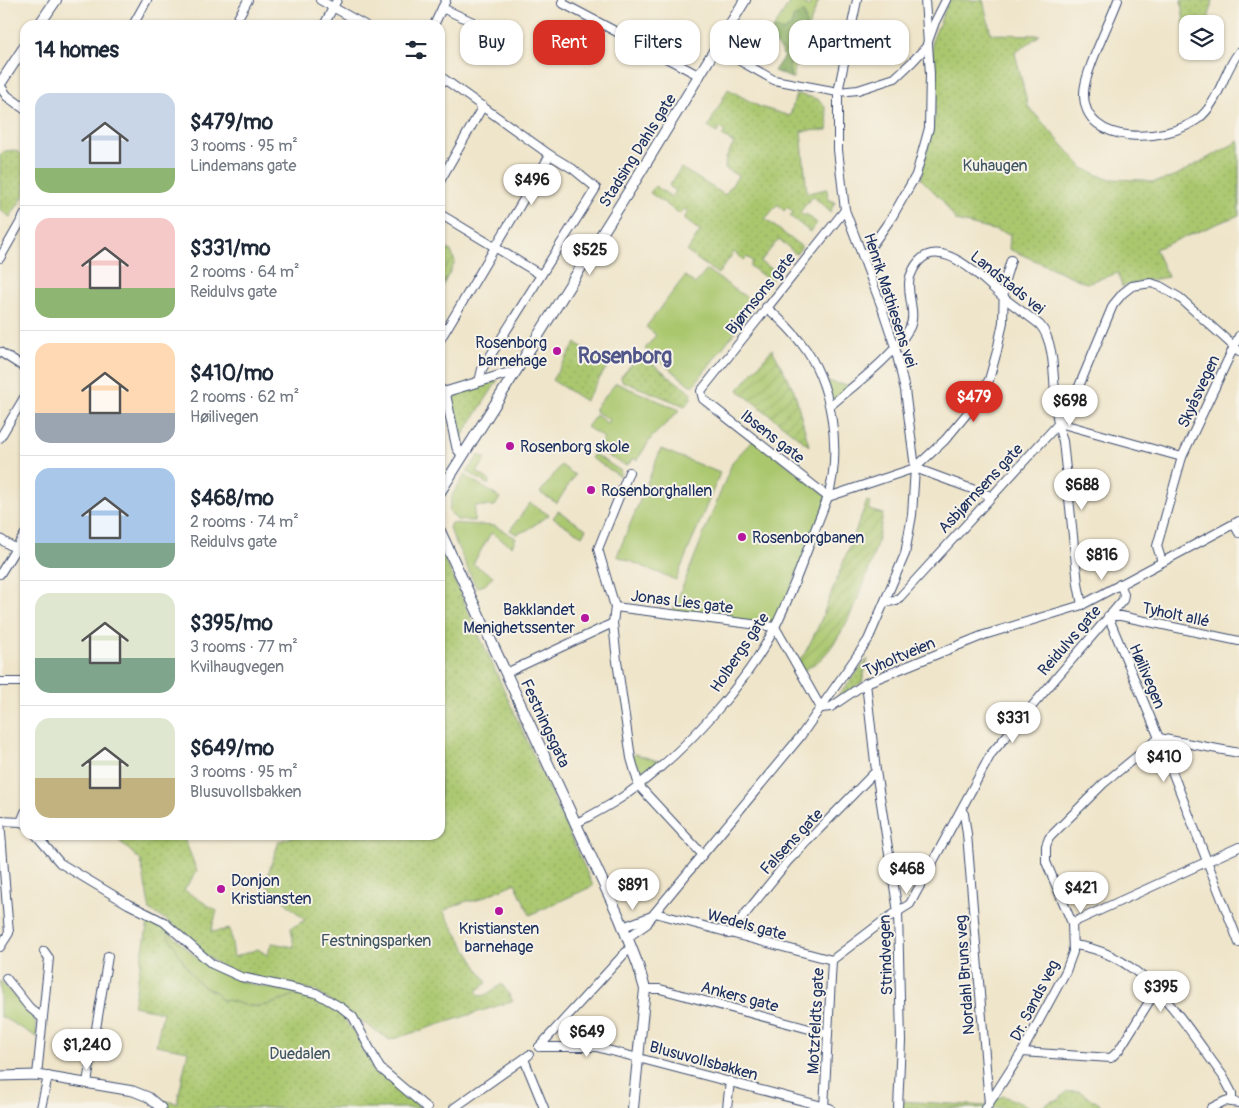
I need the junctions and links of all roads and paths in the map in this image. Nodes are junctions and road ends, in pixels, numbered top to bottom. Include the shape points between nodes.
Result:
1 (56, 0) edge
2 (147, 0) edge
3 (248, 0) edge
4 (320, 0) edge
5 (446, 0) edge
6 (563, 0) edge
7 (745, 0) edge
8 (857, 0) edge
9 (925, 0) edge
10 (946, 0) edge
11 (1118, 0) edge
12 (336, 4) edge
13 (442, 8) junction
14 (42, 20) edge
15 (136, 20) edge
16 (237, 20) edge
17 (327, 20) edge
18 (358, 20) edge
19 (436, 20) edge
20 (469, 20) edge
21 (733, 20) edge
22 (926, 47) junction
23 (1239, 52) edge
24 (20, 54) edge
25 (710, 60) edge
26 (747, 65) edge
27 (700, 76) junction
28 (445, 79) edge
29 (0, 85) edge
30 (838, 92) junction
31 (20, 105) edge
32 (483, 106) junction
33 (550, 155) junction
34 (445, 172) edge
35 (846, 210) junction
36 (445, 217) edge
37 (20, 223) edge
38 (495, 246) junction
39 (0, 258) edge
40 (863, 258) junction
41 (1011, 260) dead end
42 (541, 275) junction
43 (1003, 297) junction
44 (766, 308) junction
45 (445, 331) edge
46 (1239, 336) edge
47 (895, 347) junction
48 (1236, 348) edge
49 (0, 352) edge
50 (20, 365) edge
51 (514, 374) junction
52 (479, 382) junction
53 (445, 390) edge
54 (702, 396) joint
55 (445, 403) edge
56 (20, 404) edge
57 (830, 406) junction
58 (1058, 424) junction
59 (0, 438) edge
60 (462, 455) junction
61 (1182, 457) junction
62 (915, 468) junction
63 (628, 472) dead end
64 (445, 484) edge
65 (991, 496) junction
66 (828, 497) junction
67 (1236, 522) edge
68 (1239, 533) edge
69 (0, 539) edge
70 (20, 542) edge
71 (445, 542) edge
72 (16, 548) junction
73 (1162, 562) junction
74 (0, 574) edge
75 (1120, 584) junction
76 (886, 602) junction
77 (1082, 604) junction
78 (615, 607) junction
79 (1108, 616) junction
80 (613, 623) junction
81 (775, 627) junction
82 (1239, 641) edge
83 (506, 673) junction
84 (0, 682) edge
85 (20, 682) edge
86 (866, 683) junction
87 (821, 708) junction
88 (1159, 738) junction
89 (1239, 753) edge
90 (876, 771) junction
91 (639, 786) junction
92 (962, 811) junction
93 (0, 821) edge
94 (20, 823) edge
95 (575, 824) junction
96 (40, 840) edge
97 (1239, 847) edge
98 (702, 854) junction
99 (1207, 862) junction
100 (898, 912) junction
101 (653, 915) junction
102 (1072, 923) junction
103 (623, 928) junction
104 (729, 934) junction
105 (628, 938) junction
106 (1239, 943) edge
107 (1074, 945) junction
108 (0, 947) edge
109 (44, 950) dead end
110 (632, 950) junction
111 (108, 956) dead end
112 (832, 960) junction
113 (6, 978) dead end
114 (645, 989) junction
115 (1157, 989) junction
116 (42, 1018) junction
117 (828, 1034) junction
118 (1022, 1052) junction
119 (638, 1057) junction
120 (37, 1075) junction
121 (0, 1076) edge
122 (48, 1076) junction
123 (730, 1081) junction
124 (87, 1083) junction
125 (1235, 1102) edge
126 (988, 1106) edge
127 (41, 1108) edge
128 (161, 1108) edge
129 (427, 1108) edge
130 (454, 1108) edge
131 (544, 1108) edge
132 (633, 1108) edge
133 (728, 1108) edge
134 (826, 1108) edge
135 (898, 1108) edge
136 (1211, 1108) edge

1 - 14 main road
2 - 15 street
3 - 16 street
4 - 12 street
5 - 13 street
6 - 27 street via 562,3
7 - 21 main road, Stadsing Dahls gate
8 - 30 street, Henrik Mathiesens vei
9 - 22 street
10 - 22 street
11 - 23 street via 1090,70 1084,94 1092,117 1101,126 1131,136 1152,136 1177,130 1198,119 1213,101
12 - 17 street
12 - 18 street
13 - 19 street
13 - 20 street
22 - 30 street via 895,78 876,86
22 - 40 street via 930,74 929,128 916,175
24 - 29 main road
25 - 27 main road, Stadsing Dahls gate
26 - 30 street via 774,80
27 - 51 main road, Stadsing Dahls gate
28 - 32 street
29 - 31 street via 7,96
30 - 35 street, Henrik Mathiesens vei via 838,150
32 - 33 street
32 - 34 street
33 - 38 street
33 - 42 street, Stadsing Dahls gate via 596,188
35 - 40 street, Henrik Mathiesens vei
35 - 44 street, Bjørnsons gate
36 - 38 street
37 - 39 street
38 - 42 street
38 - 45 street
40 - 47 street, Henrik Mathiesens vei
41 - 43 street
42 - 52 street, Stadsing Dahls gate via 482,369
43 - 47 street, Landstads vei via 959,259 940,254 928,256 918,263 909,279 913,317 910,329
43 - 58 street, Landstads vei via 1040,325 1048,339
43 - 62 street via 1003,322 988,380 970,410 945,440
44 - 54 street, Bjørnsons gate via 703,386
44 - 57 street, Holbergs gate via 802,344
46 - 48 street, Skyåsvegen
47 - 57 street, Landstads vei
47 - 62 street, Henrik Mathiesens vei via 911,422
48 - 58 street, Asbjørnsens gate via 1180,298 1160,286 1151,283 1132,286 1113,305 1077,391
48 - 61 street, Skyåsvegen
49 - 50 street
51 - 52 street
51 - 60 main road, Stadsing Dahls gate
52 - 53 street
54 - 66 street, Ibsens gate
55 - 60 street
56 - 59 street
57 - 66 street, Holbergs gate via 834,446
58 - 61 street
58 - 65 street, Asbjørnsens gate
58 - 77 street, Landstads vei via 1063,441
60 - 64 main road, Stadsing Dahls gate
61 - 73 street, Skyåsvegen via 1157,546
62 - 65 street
62 - 66 street
62 - 76 street, Henrik Mathiesens vei via 905,554
63 - 78 street via 598,549
65 - 76 street, Asbjørnsens gate via 900,597
66 - 81 street, Holbergs gate
67 - 68 street, Tyholtveien
67 - 73 street, Tyholtveien
69 - 72 street
70 - 72 street
71 - 83 main road, Festningsgata
72 - 74 street
73 - 75 street, Tyholtveien
75 - 77 street, Tyholtveien
75 - 79 street, Reidulvs gate via 1123,600
76 - 87 street, Henrik Mathiesens vei via 868,640
77 - 86 street, Tyholtveien via 984,635
78 - 80 street
78 - 81 street, Jonas Lies gate
79 - 82 street, Tyholt allé
79 - 88 street, Høilivegen
79 - 92 street, Reidulvs gate via 991,754
80 - 83 street
80 - 91 street via 624,720
81 - 87 street
81 - 91 street, Holbergs gate via 719,707
83 - 95 main road, Festningsgata
84 - 85 street
86 - 87 street, Tyholtveien via 831,707
86 - 90 street, Strindvegen
87 - 98 street
88 - 89 street
88 - 99 street, Høilivegen
88 - 102 street, Dr. Sands veg via 1103,784 1049,838 1046,862
90 - 100 street, Strindvegen
90 - 104 street, Falsens gate via 788,861
91 - 95 street, Holbergs gate
91 - 98 street
92 - 100 street, Reidulvs gate via 910,904
92 - 126 street, Nordahl Bruns veg via 967,834
93 - 94 street
93 - 108 street via 9,933
95 - 103 main road, Festningsgata
96 - 129 street via 60,863 164,922 212,964 241,978 316,994 342,1008 354,1017 380,1068
97 - 99 street
98 - 101 street
99 - 102 street
99 - 106 street, Høilivegen
100 - 112 street, Motzfeldts gate
100 - 135 street, Strindvegen via 901,1041
101 - 103 street
101 - 104 street, Wedels gate
101 - 105 street via 647,924
102 - 107 street, Dr. Sands veg
103 - 105 main road, Festningsgata
104 - 112 street, Wedels gate
105 - 110 main road, Festningsgata
107 - 115 street via 1115,958
107 - 118 street, Dr. Sands veg via 1066,971
109 - 116 street via 49,958
110 - 114 main road, Festningsgata
110 - 119 street, Blusuvollsbakken via 626,952 539,1047 596,1047
111 - 124 street
112 - 117 street, Motzfeldts gate
113 - 116 street
114 - 117 street, Ankers gate via 660,989
114 - 119 main road
115 - 118 street via 1111,1058
115 - 125 street via 1223,1076
116 - 120 street
117 - 134 street, Motzfeldts gate
118 - 126 street, Dr. Sands veg
119 - 123 street, Blusuvollsbakken
119 - 132 main road
120 - 121 street
120 - 122 street
122 - 124 street
122 - 127 street
123 - 133 street
123 - 134 street, Blusuvollsbakken
124 - 128 street via 133,1090
125 - 136 street via 1225,1101
130 - 131 street via 526,1057

